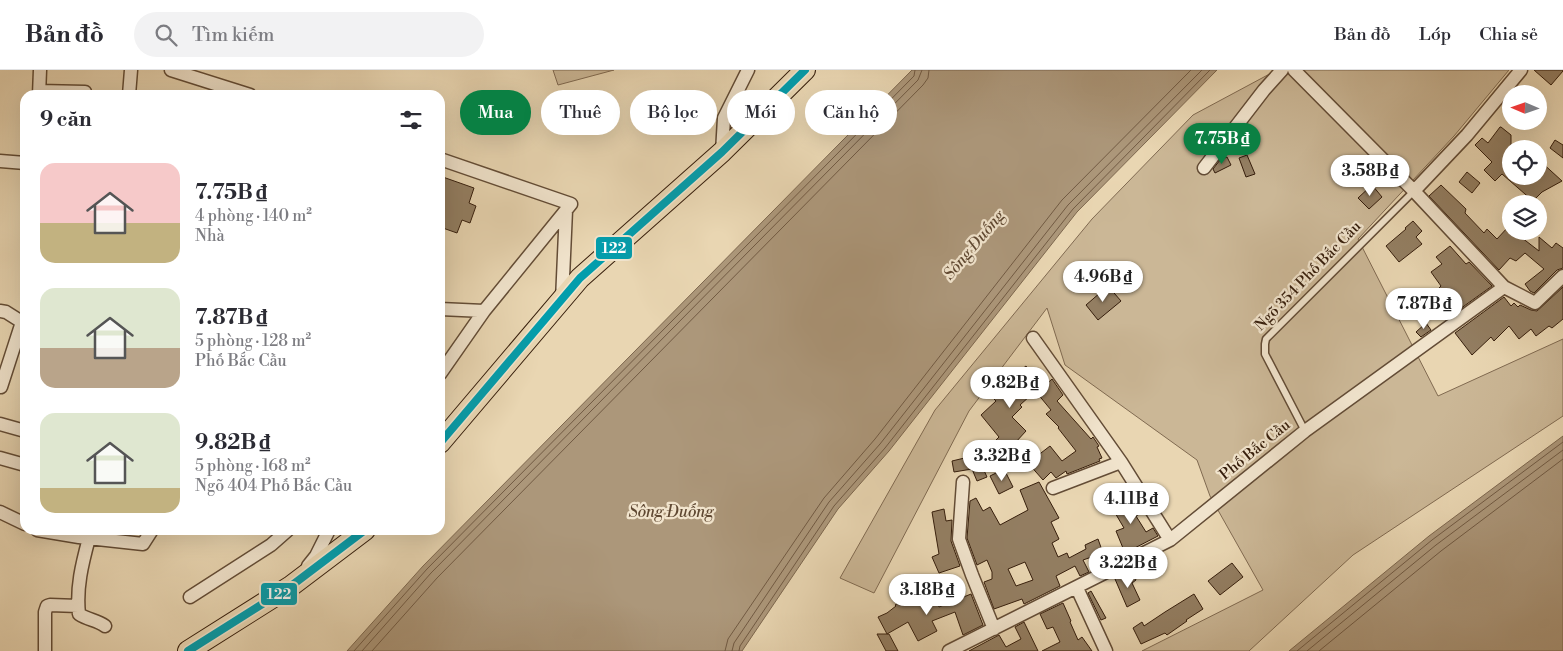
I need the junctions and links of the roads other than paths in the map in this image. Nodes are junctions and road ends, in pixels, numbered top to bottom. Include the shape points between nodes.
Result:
1 (40, 70) edge
2 (131, 70) edge
3 (171, 70) edge
4 (748, 70) edge
5 (805, 70) edge
6 (1282, 70) edge
7 (1294, 70) edge
8 (1521, 70) edge
9 (39, 90) edge
10 (129, 90) edge
11 (230, 90) edge
12 (722, 152) junction
13 (0, 161) edge
14 (20, 162) edge
15 (445, 162) edge
16 (1204, 168) dead end
17 (1414, 190) junction
18 (566, 210) junction
19 (1563, 276) edge
20 (1504, 287) junction
21 (562, 300) junction
22 (445, 309) edge
23 (0, 311) edge
24 (484, 311) junction
25 (20, 321) edge
26 (20, 334) edge
27 (1033, 338) dead end
28 (445, 367) edge
29 (0, 386) edge
30 (0, 392) edge
31 (0, 424) edge
32 (20, 430) edge
33 (1305, 431) junction
34 (445, 436) edge
35 (0, 458) edge
36 (1121, 462) junction
37 (20, 464) edge
38 (963, 482) dead end
39 (1053, 488) dead end
40 (0, 512) edge
41 (20, 522) edge
42 (70, 535) edge
43 (149, 535) edge
44 (282, 535) edge
45 (326, 535) edge
46 (357, 535) edge
47 (89, 538) junction
48 (1170, 540) junction
49 (291, 586) junction
50 (1077, 588) junction
51 (190, 597) dead end
52 (78, 606) junction
53 (105, 626) dead end
54 (994, 629) junction
55 (952, 650) edge
56 (45, 651) edge
57 (188, 651) edge
58 (1106, 651) edge

1 - 9 street
2 - 10 street
3 - 11 street
4 - 12 street via 724,118
5 - 12 main road
6 - 16 street
7 - 17 street
8 - 17 street, Ngõ 354 Phố Bắc Cầu via 1467,135
12 - 21 main road via 580,278
13 - 14 street
15 - 18 street via 571,204
17 - 20 street
17 - 33 lane, Ngõ 354 Phố Bắc Cầu via 1266,339 1265,354
18 - 21 street
18 - 24 street
19 - 20 street via 1535,304
20 - 33 street, Phố Bắc Cầu
21 - 34 main road
22 - 24 street
23 - 25 street
24 - 28 street
26 - 29 street
27 - 36 street
29 - 30 street
31 - 32 street
33 - 48 street, Phố Bắc Cầu
35 - 37 street
36 - 39 street
36 - 48 street
38 - 54 street via 959,539
40 - 41 street
42 - 47 street
43 - 47 street via 143,544
44 - 51 street
45 - 49 street via 316,556
46 - 49 main road
47 - 52 street via 80,570
48 - 50 street, Phố Bắc Cầu
49 - 57 main road
50 - 54 street, Phố Bắc Cầu
50 - 58 street
52 - 53 street via 79,614
52 - 56 street via 47,606
54 - 55 street, Phố Bắc Cầu

